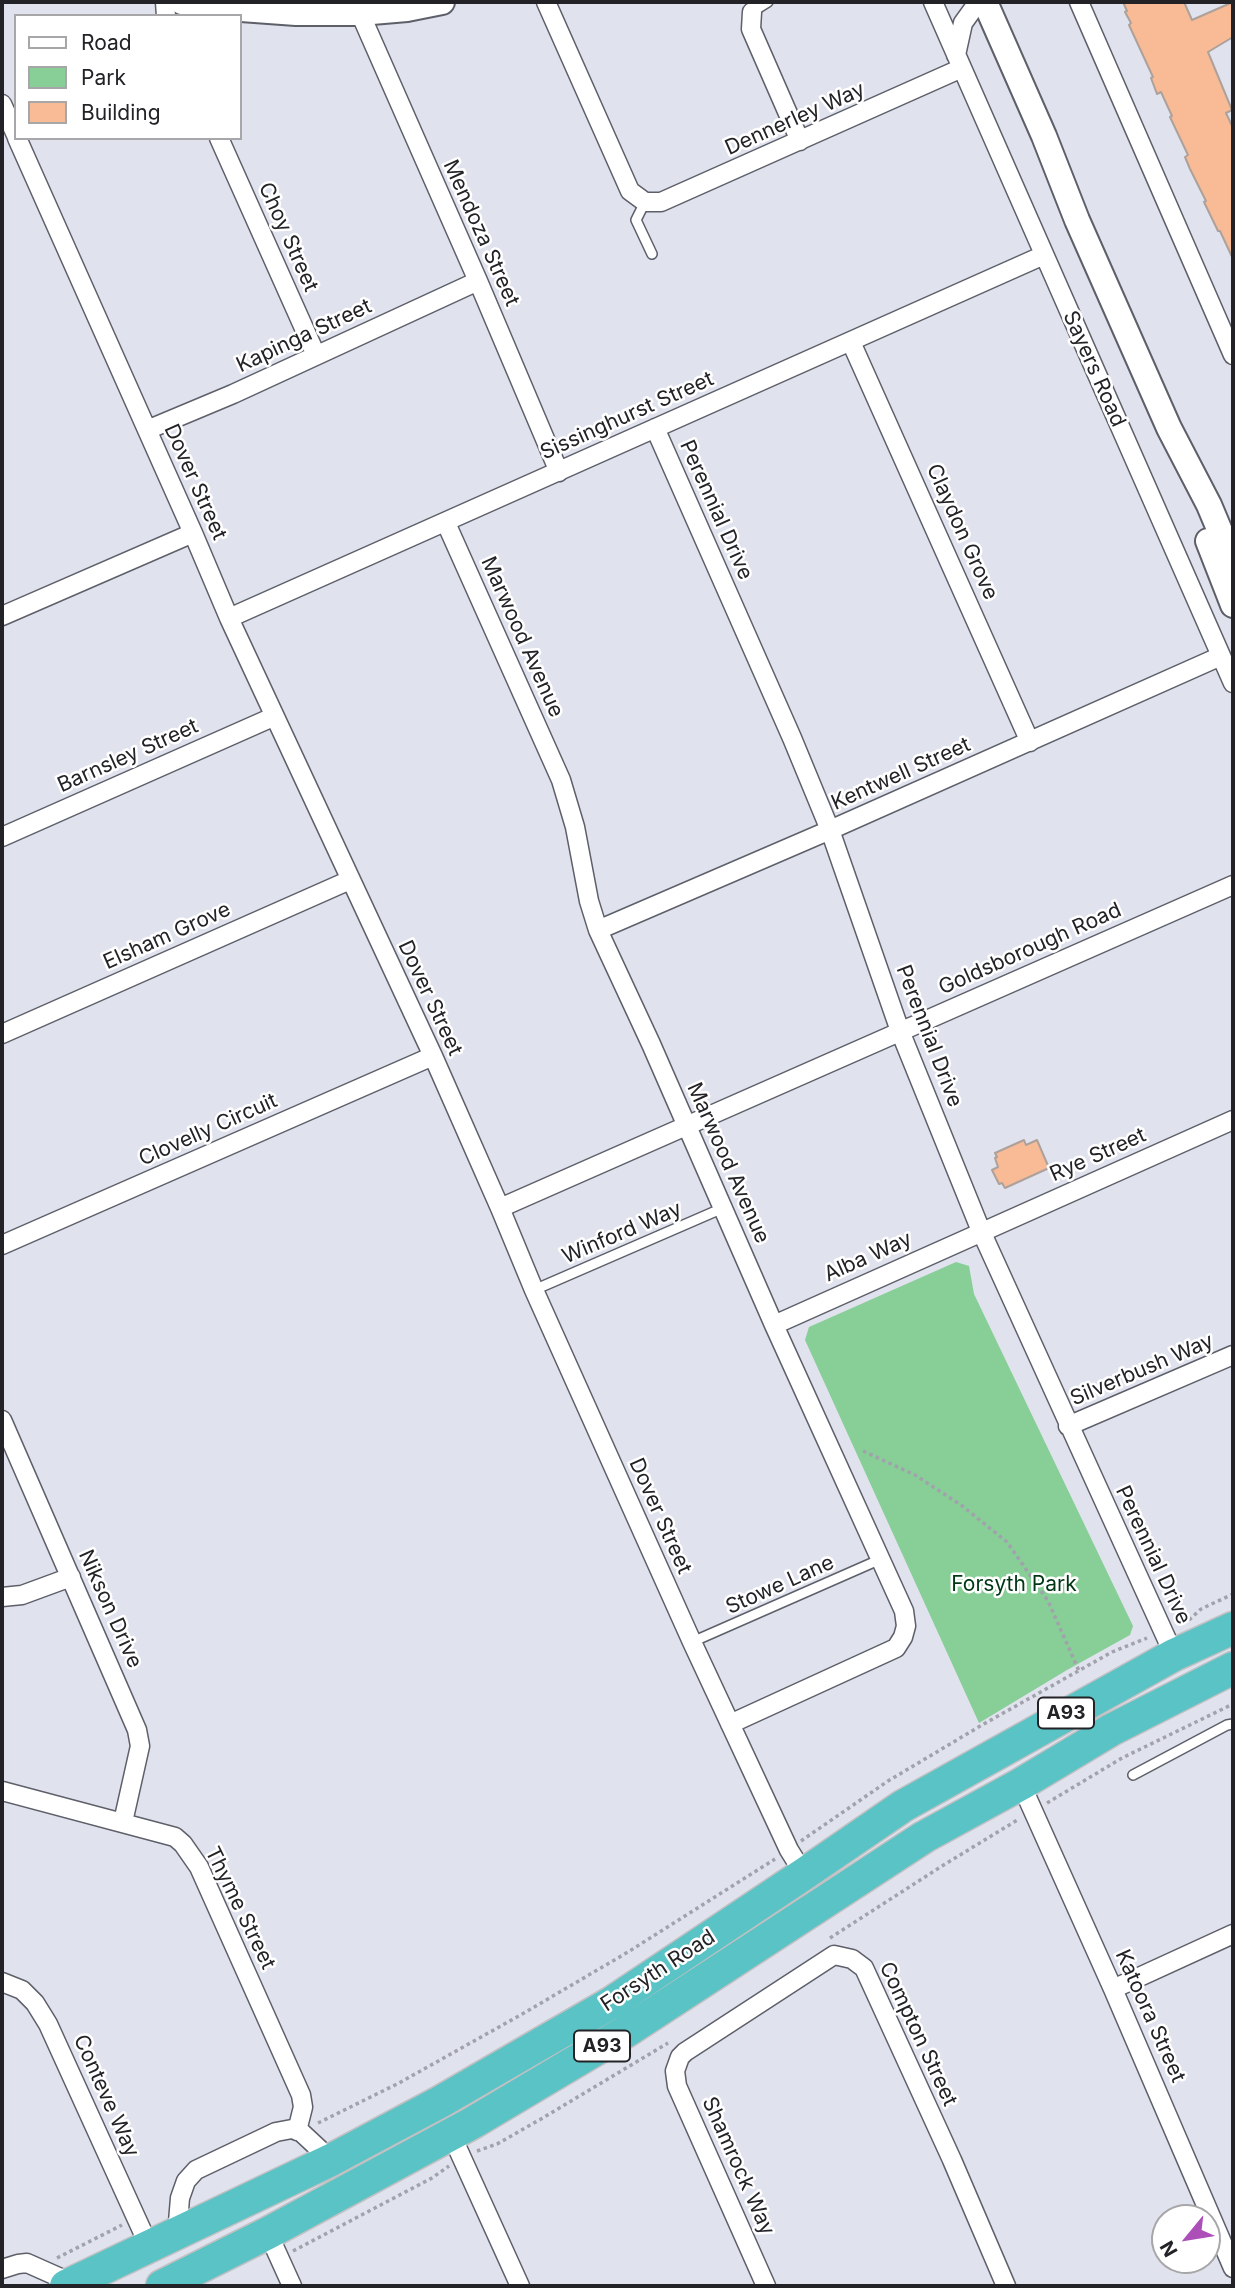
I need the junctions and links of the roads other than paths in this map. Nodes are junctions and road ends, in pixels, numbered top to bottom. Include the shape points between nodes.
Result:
1 (181, 2) edge
2 (442, 2) edge
3 (546, 2) edge
4 (768, 2) edge
5 (933, 2) edge
6 (1079, 2) edge
7 (977, 4) edge
8 (294, 7) edge
9 (752, 12) joint
10 (360, 13) junction
11 (959, 62) junction
12 (2, 104) edge
13 (14, 132) edge
14 (17, 140) edge
15 (220, 140) edge
16 (800, 141) junction
17 (645, 202) junction
18 (652, 254) dead end
19 (1044, 255) junction
20 (478, 281) junction
21 (851, 342) junction
22 (316, 355) junction
23 (1233, 355) edge
24 (1169, 428) junction
25 (655, 429) junction
26 (147, 430) junction
27 (559, 472) junction
28 (446, 523) junction
29 (193, 533) junction
30 (1233, 562) edge
31 (1233, 605) edge
32 (2, 617) edge
33 (229, 618) junction
34 (1221, 656) junction
35 (1233, 683) edge
36 (273, 717) junction
37 (1030, 742) junction
38 (830, 830) junction
39 (2, 837) edge
40 (350, 880) junction
41 (1233, 885) edge
42 (597, 930) junction
43 (900, 1031) junction
44 (2, 1034) edge
45 (433, 1056) junction
46 (1233, 1120) edge
47 (686, 1125) junction
48 (500, 1208) junction
49 (723, 1208) junction
50 (981, 1231) junction
51 (2, 1245) edge
52 (534, 1290) junction
53 (774, 1325) junction
54 (1233, 1356) edge
55 (2, 1420) edge
56 (1068, 1426) junction
57 (881, 1559) junction
58 (71, 1577) junction
59 (2, 1597) edge
60 (1233, 1628) edge
61 (692, 1642) junction
62 (1169, 1644) junction
63 (1233, 1668) edge
64 (1189, 1688) junction
65 (730, 1724) junction
66 (1233, 1724) edge
67 (1133, 1774) dead end
68 (2, 1791) edge
69 (1027, 1798) junction
70 (123, 1822) junction
71 (797, 1862) junction
72 (822, 1904) junction
73 (1233, 1934) edge
74 (2, 1982) edge
75 (1113, 1989) junction
76 (677, 2063) joint
77 (440, 2102) junction
78 (299, 2131) junction
79 (457, 2146) junction
80 (331, 2160) junction
81 (252, 2198) junction
82 (154, 2233) junction
83 (274, 2246) junction
84 (1233, 2268) edge
85 (2, 2269) edge
86 (69, 2285) edge
87 (162, 2286) edge
88 (292, 2286) edge
89 (520, 2286) edge
90 (766, 2286) edge
91 (1006, 2286) edge

1 - 8 main road via 241,9
2 - 10 main road
3 - 17 street via 630,191
4 - 9 lane
5 - 11 street, Sayers Road
6 - 23 street
7 - 11 street via 960,30
7 - 24 main road via 1044,136
8 - 10 main road
9 - 16 street via 751,29
10 - 20 street, Mendoza Street
11 - 16 street, Dennerley Way
11 - 19 street, Sayers Road
12 - 13 street, Dover Street
14 - 26 street, Dover Street
15 - 22 street, Choy Street
16 - 17 street, Dennerley Way via 661,202
17 - 18 lane via 636,220
19 - 21 street, Sissinghurst Street
19 - 34 street, Sayers Road
20 - 22 street, Kapinga Street
20 - 27 street, Mendoza Street
21 - 25 street, Sissinghurst Street
21 - 37 street, Claydon Grove
22 - 26 street, Kapinga Street
24 - 30 main road
24 - 31 main road via 1188,492
25 - 27 street, Sissinghurst Street
25 - 38 street, Perennial Drive
26 - 29 street, Dover Street
27 - 28 street, Sissinghurst Street
28 - 33 street, Sissinghurst Street
28 - 42 street, Marwood Avenue via 561,780
29 - 32 street
29 - 33 street, Dover Street
33 - 36 street, Dover Street
34 - 35 street, Sayers Road
34 - 37 street, Kentwell Street
36 - 39 street, Barnsley Street
36 - 40 street, Dover Street
37 - 38 street, Kentwell Street
38 - 42 street, Kentwell Street
38 - 43 street, Perennial Drive
40 - 44 street, Elsham Grove
40 - 45 street, Dover Street
41 - 43 street, Goldsborough Road
42 - 47 street, Marwood Avenue
43 - 47 street, Goldsborough Road
43 - 50 street, Perennial Drive
45 - 48 street, Dover Street
45 - 51 street, Clovelly Circuit
46 - 50 street, Rye Street
47 - 48 street, Goldsborough Road
47 - 49 street, Marwood Avenue
48 - 52 street, Dover Street
49 - 52 lane, Winford Way
49 - 53 street, Marwood Avenue
50 - 53 street, Alba Way
50 - 56 street, Perennial Drive
52 - 61 street, Dover Street
53 - 57 street, Marwood Avenue
54 - 56 street, Silverbush Way
55 - 58 street, Nikson Drive
56 - 62 street, Perennial Drive
57 - 61 lane, Stowe Lane
57 - 65 street, Marwood Avenue via 904,1611 906,1626 896,1648
58 - 59 street via 22,1595
58 - 70 street, Nikson Drive via 139,1738
60 - 62 highway, Forsyth Road / A93
61 - 65 street, Dover Street
62 - 64 highway
62 - 71 highway, Forsyth Road / A93 via 903,1805
63 - 64 highway, Forsyth Road / A93
64 - 69 highway, Forsyth Road / A93 via 1111,1730
65 - 71 street, Dover Street
66 - 67 lane
68 - 70 street, Thyme Street
69 - 72 highway, Forsyth Road / A93 via 923,1837
69 - 75 street, Katoora Street
70 - 78 street, Thyme Street via 175,1837 199,1867 301,2095
71 - 72 highway
71 - 77 highway, Forsyth Road / A93 via 611,2003
72 - 79 highway, Forsyth Road / A93
73 - 75 street
74 - 82 street, Conteve Way via 22,1990 48,2024
75 - 84 street, Katoora Street
76 - 90 street, Shamrock Way via 677,2086
76 - 91 street, Compton Street via 685,2052 821,1962 834,1955 852,1958 864,1968
77 - 79 highway
77 - 80 highway, Forsyth Road / A93
78 - 80 street
78 - 82 street via 276,2132 196,2170
79 - 83 highway, Forsyth Road / A93
79 - 89 street
80 - 81 highway, Forsyth Road / A93
81 - 82 highway, Forsyth Road / A93
81 - 83 highway
82 - 86 highway, Forsyth Road / A93
83 - 87 highway, Forsyth Road / A93
83 - 88 street
85 - 86 street via 27,2263

